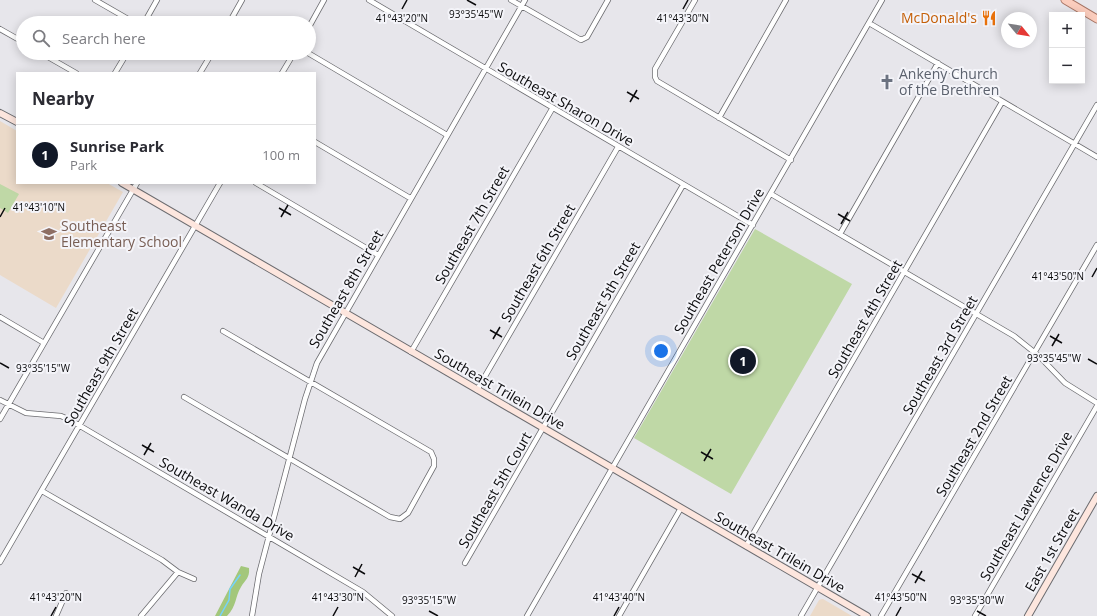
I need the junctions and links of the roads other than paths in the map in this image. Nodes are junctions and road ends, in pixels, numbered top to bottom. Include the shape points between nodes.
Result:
1 (95, 0) edge
2 (157, 0) edge
3 (242, 0) edge
4 (324, 0) edge
5 (369, 0) edge
6 (510, 0) edge
7 (524, 0) edge
8 (608, 0) edge
9 (695, 0) edge
10 (786, 0) edge
11 (882, 0) edge
12 (1065, 0) edge
13 (521, 6) junction
14 (123, 16) edge
15 (148, 16) edge
16 (233, 16) edge
17 (315, 16) edge
18 (1097, 19) edge
19 (869, 22) junction
20 (0, 29) edge
21 (16, 38) edge
22 (316, 58) edge
23 (53, 60) edge
24 (123, 60) edge
25 (208, 60) edge
26 (290, 60) edge
27 (938, 63) junction
28 (485, 69) junction
29 (74, 72) edge
30 (117, 72) edge
31 (201, 72) edge
32 (283, 72) edge
33 (1002, 102) junction
34 (1097, 105) edge
35 (552, 109) junction
36 (0, 113) edge
37 (719, 118) junction
38 (16, 121) edge
39 (447, 135) junction
40 (316, 143) edge
41 (1074, 144) junction
42 (618, 147) junction
43 (1097, 157) edge
44 (790, 160) junction
45 (124, 184) edge
46 (136, 184) edge
47 (219, 184) edge
48 (258, 184) edge
49 (683, 185) junction
50 (133, 189) junction
51 (771, 194) junction
52 (410, 198) junction
53 (753, 225) junction
54 (196, 226) junction
55 (840, 234) junction
56 (1097, 245) edge
57 (378, 255) junction
58 (905, 272) junction
59 (345, 313) junction
60 (976, 314) junction
61 (0, 317) edge
62 (223, 331) dead end
63 (44, 343) junction
64 (411, 352) junction
65 (1035, 352) junction
66 (310, 382) junction
67 (477, 390) junction
68 (184, 397) dead end
69 (0, 400) edge
70 (1097, 403) edge
71 (8, 404) junction
72 (1097, 406) edge
73 (0, 419) edge
74 (80, 425) junction
75 (543, 428) junction
76 (290, 459) junction
77 (612, 468) junction
78 (42, 491) junction
79 (1097, 496) edge
80 (681, 508) junction
81 (270, 537) junction
82 (746, 546) junction
83 (0, 562) edge
84 (465, 563) dead end
85 (178, 572) junction
86 (194, 579) dead end
87 (817, 587) junction
88 (66, 593) dead end
89 (56, 616) edge
90 (141, 616) edge
91 (252, 616) edge
92 (392, 616) edge
93 (527, 616) edge
94 (619, 616) edge
95 (801, 616) edge
96 (867, 616) edge
97 (881, 616) edge
98 (975, 616) edge
99 (1028, 616) edge

1 - 14 street
2 - 15 street
3 - 16 street
4 - 17 street
5 - 28 street, Southeast Sharon Drive
6 - 13 street
7 - 13 street, Southeast 8th Street
8 - 13 street via 587,37 581,40
9 - 37 street via 655,69 655,77 657,81
10 - 37 street
11 - 19 street, Southeast Peterson Drive
12 - 18 main road
13 - 28 street, Southeast 8th Street
19 - 27 street
19 - 44 street, Southeast Peterson Drive
20 - 21 street
22 - 39 street
23 - 29 street
24 - 30 street
25 - 31 street
26 - 32 street
27 - 33 street
27 - 55 street
28 - 35 street, Southeast Sharon Drive
28 - 39 street, Southeast 8th Street
33 - 41 street
33 - 58 street, Southeast 4th Street
34 - 41 street, Southeast 3rd Street
35 - 42 street, Southeast Sharon Drive
35 - 64 street, Southeast 7th Street
36 - 38 street
37 - 44 street
39 - 52 street, Southeast 8th Street
40 - 52 street
41 - 43 street
41 - 60 street, Southeast 3rd Street
42 - 49 street, Southeast Sharon Drive
42 - 67 street, Southeast 6th Street
44 - 51 street, Southeast Peterson Drive
45 - 50 street, Southeast Trilein Drive
46 - 50 street
47 - 54 street, Southeast 9th Street
48 - 57 street
49 - 53 street, Southeast Sharon Drive
49 - 75 street, Southeast 5th Street
50 - 54 street, Southeast Trilein Drive
50 - 63 street
51 - 53 street, Southeast Peterson Drive
51 - 55 street
52 - 57 street, Southeast 8th Street
53 - 77 street, Southeast Peterson Drive
54 - 59 street, Southeast Trilein Drive
54 - 74 street, Southeast 9th Street
55 - 58 street
56 - 65 street, Southeast 2nd Street
57 - 59 street, Southeast 8th Street
58 - 60 street
58 - 82 street, Southeast 4th Street
59 - 64 street, Southeast Trilein Drive
59 - 66 street, Southeast 8th Street via 321,354
60 - 65 street via 1014,336
60 - 87 street, Southeast 3rd Street
61 - 63 street
62 - 66 street
63 - 71 street
64 - 67 street, Southeast Trilein Drive
65 - 70 street via 1065,383
65 - 97 street, Southeast 2nd Street
66 - 76 street, Southeast 8th Street
66 - 76 street via 429,451 434,456 434,466 406,515 395,519
67 - 75 street, Southeast Trilein Drive
68 - 76 street
69 - 71 street, Southeast Wanda Drive
71 - 73 street
71 - 74 street, Southeast Wanda Drive via 26,413 61,416
72 - 98 street, Southeast Lawrence Drive
74 - 78 street, Southeast 9th Street
74 - 81 street, Southeast Wanda Drive
75 - 77 street, Southeast Trilein Drive
75 - 84 street, Southeast 5th Court
76 - 81 street, Southeast 8th Street
77 - 80 street, Southeast Trilein Drive
77 - 93 street, Southeast Peterson Drive
78 - 83 street, Southeast 9th Street
78 - 85 street via 162,560
79 - 99 street, East 1st Street
80 - 82 street, Southeast Trilein Drive
80 - 94 street
81 - 91 street, Southeast 8th Street via 256,586
81 - 92 street, Southeast Wanda Drive via 364,592
82 - 87 street, Southeast Trilein Drive
85 - 86 street
85 - 90 street
87 - 95 street, Southeast 3rd Street
87 - 96 street, Southeast Trilein Drive
88 - 89 street

